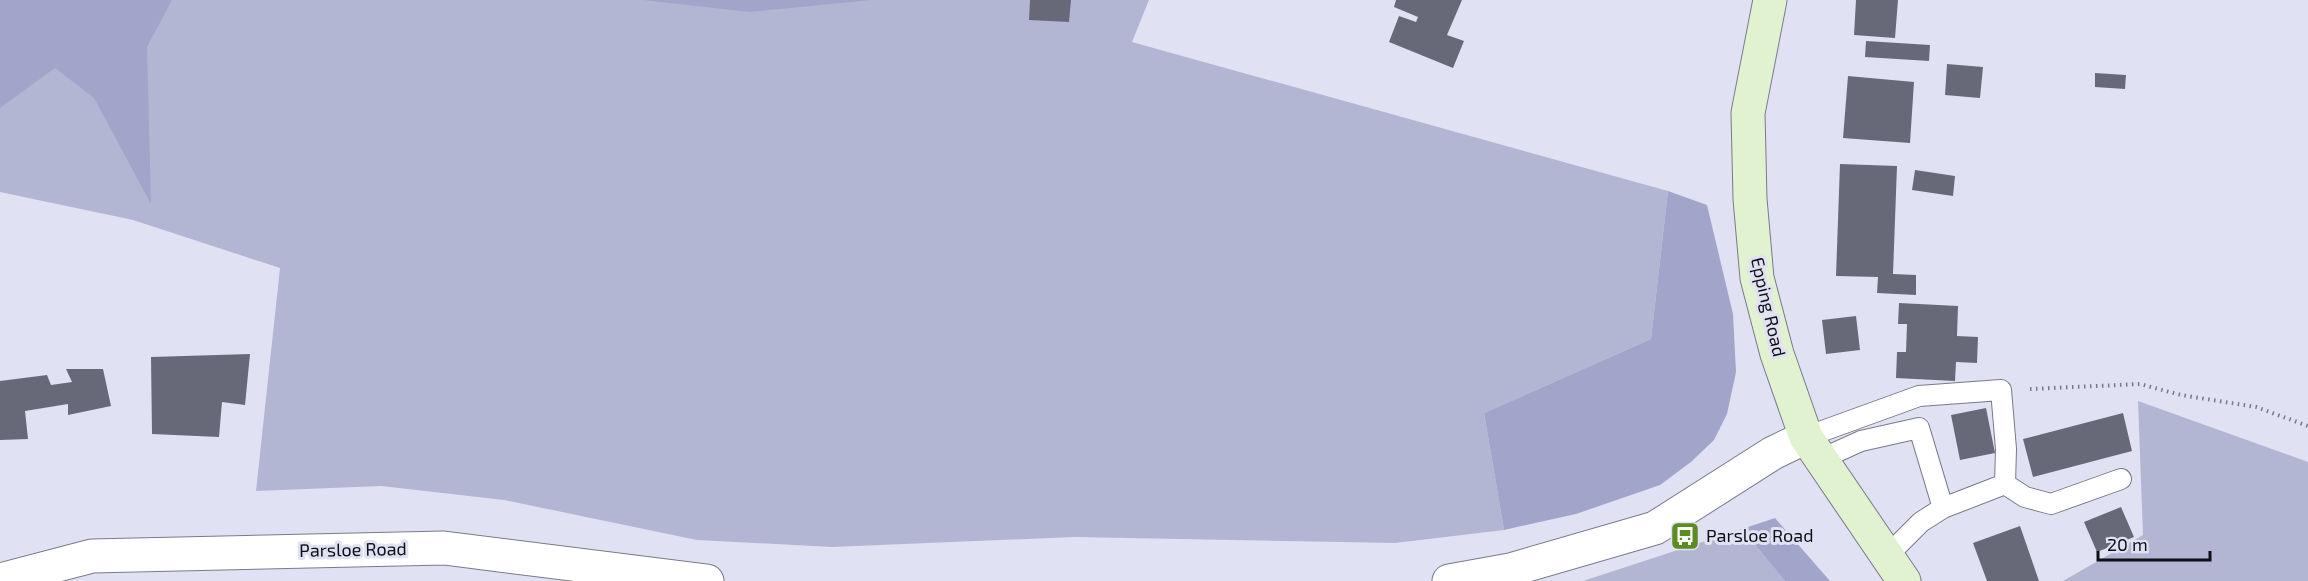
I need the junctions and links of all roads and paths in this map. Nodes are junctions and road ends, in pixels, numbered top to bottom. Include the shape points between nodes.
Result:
1 (1770, 0) edge
2 (2001, 390) junction
3 (2308, 426) edge
4 (1814, 448) junction
5 (2121, 479) dead end
6 (2005, 484) junction
7 (1942, 508) junction
8 (1896, 568) edge
9 (0, 580) edge
10 (707, 581) edge
11 (1449, 581) edge

1 - 4 main road, Epping Road via 1748,113 1757,279 1777,354
2 - 3 path via 2140,384 2256,407
2 - 4 lane via 1918,396
2 - 6 lane
4 - 7 lane via 1918,428
4 - 8 main road, Epping Road
4 - 11 street via 1773,453 1655,528 1510,570
5 - 6 lane via 2051,504 2025,497
6 - 7 lane
7 - 8 lane via 1921,522
9 - 10 street, Parsloe Road via 92,556 444,548

